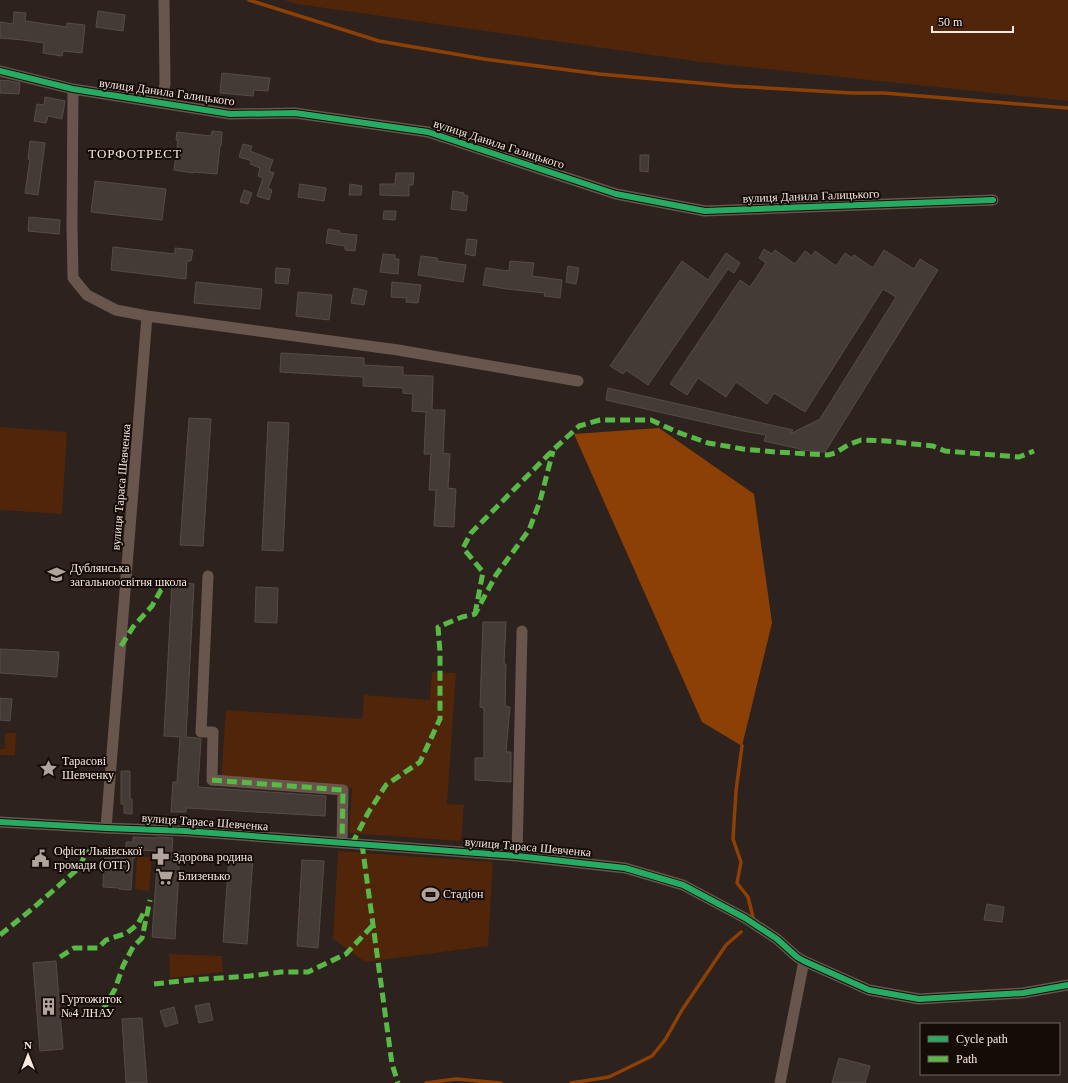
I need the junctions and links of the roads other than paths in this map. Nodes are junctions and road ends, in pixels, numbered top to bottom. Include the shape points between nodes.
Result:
1 (164, 0) edge
2 (0, 71) edge
3 (73, 89) junction
4 (159, 103) junction
5 (993, 200) dead end
6 (147, 316) junction
7 (578, 381) dead end
8 (208, 576) dead end
9 (522, 631) dead end
10 (0, 822) edge
11 (106, 828) junction
12 (342, 843) junction
13 (517, 856) junction
14 (804, 961) junction
15 (1068, 985) edge
16 (780, 1083) edge

1 - 4 street via 165,84
2 - 3 street, вулиця Данила Галицького
3 - 4 street, вулиця Данила Галицького
3 - 6 street via 73,278 87,295 116,310
4 - 5 street, вулиця Данила Галицького via 230,114 295,113 428,132 616,194 705,211
6 - 7 street via 398,350
6 - 11 street, вулиця Тараса Шевченка
8 - 12 street via 201,732 213,732 212,780 343,790
9 - 13 street
10 - 11 street, вулиця Тараса Шевченка
11 - 12 street, вулиця Тараса Шевченка
12 - 13 street, вулиця Тараса Шевченка
13 - 14 street, вулиця Тараса Шевченка via 625,868 683,885 745,918
14 - 15 street, вулиця Тараса Шевченка via 869,990 919,999 1022,993
14 - 16 street

